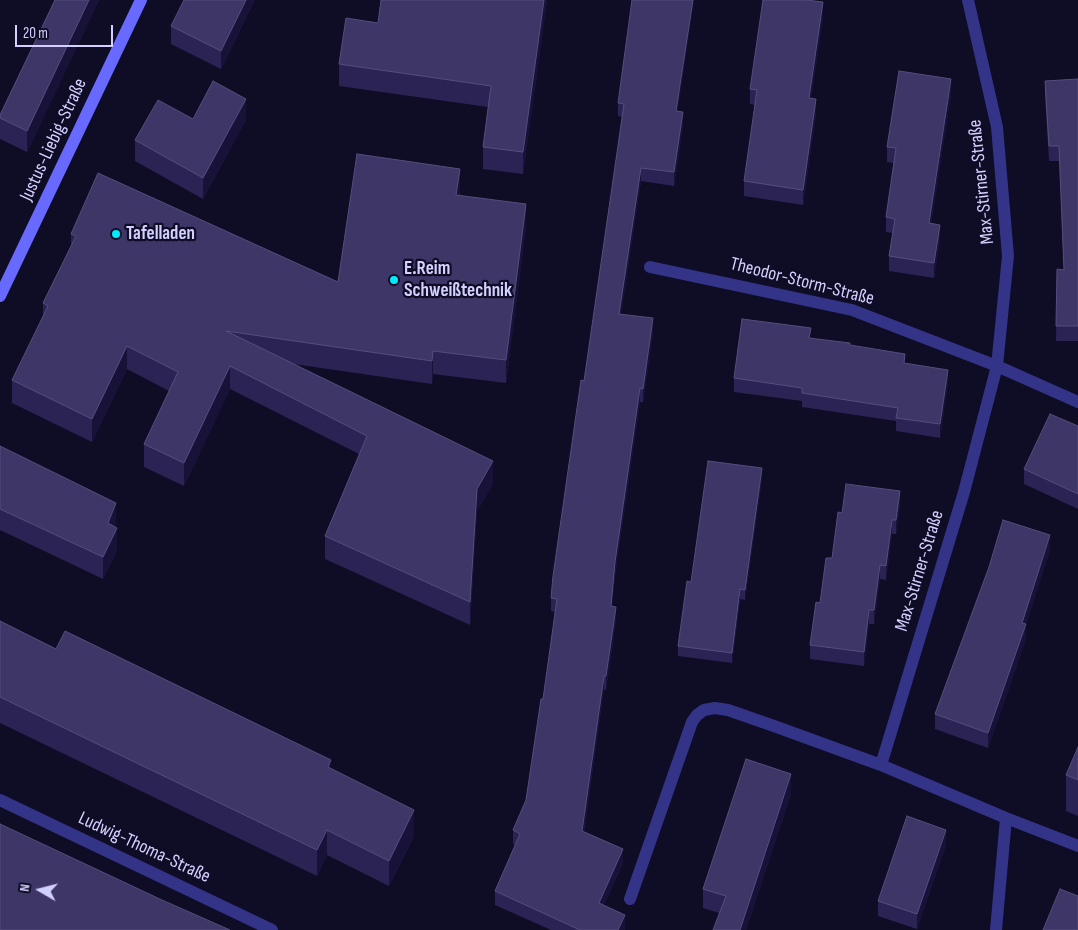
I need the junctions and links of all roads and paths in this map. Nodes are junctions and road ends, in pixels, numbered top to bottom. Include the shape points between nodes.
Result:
1 (141, 0) edge
2 (968, 0) edge
3 (650, 267) dead end
4 (0, 296) edge
5 (997, 366) junction
6 (1078, 402) edge
7 (881, 765) junction
8 (0, 800) edge
9 (1006, 818) junction
10 (1078, 846) edge
11 (630, 899) dead end
12 (272, 930) edge
13 (996, 930) edge

1 - 4 main road, Justus-Liebig-Straße
2 - 5 street, Max-Stirner-Straße via 997,127 1008,256
3 - 5 street, Theodor-Storm-Straße via 852,310
5 - 6 street, Theodor-Storm-Straße
5 - 7 street, Max-Stirner-Straße via 964,492
7 - 9 street
7 - 11 street via 728,710 704,710 692,722
8 - 12 street, Ludwig-Thoma-Straße
9 - 10 street
9 - 13 street

